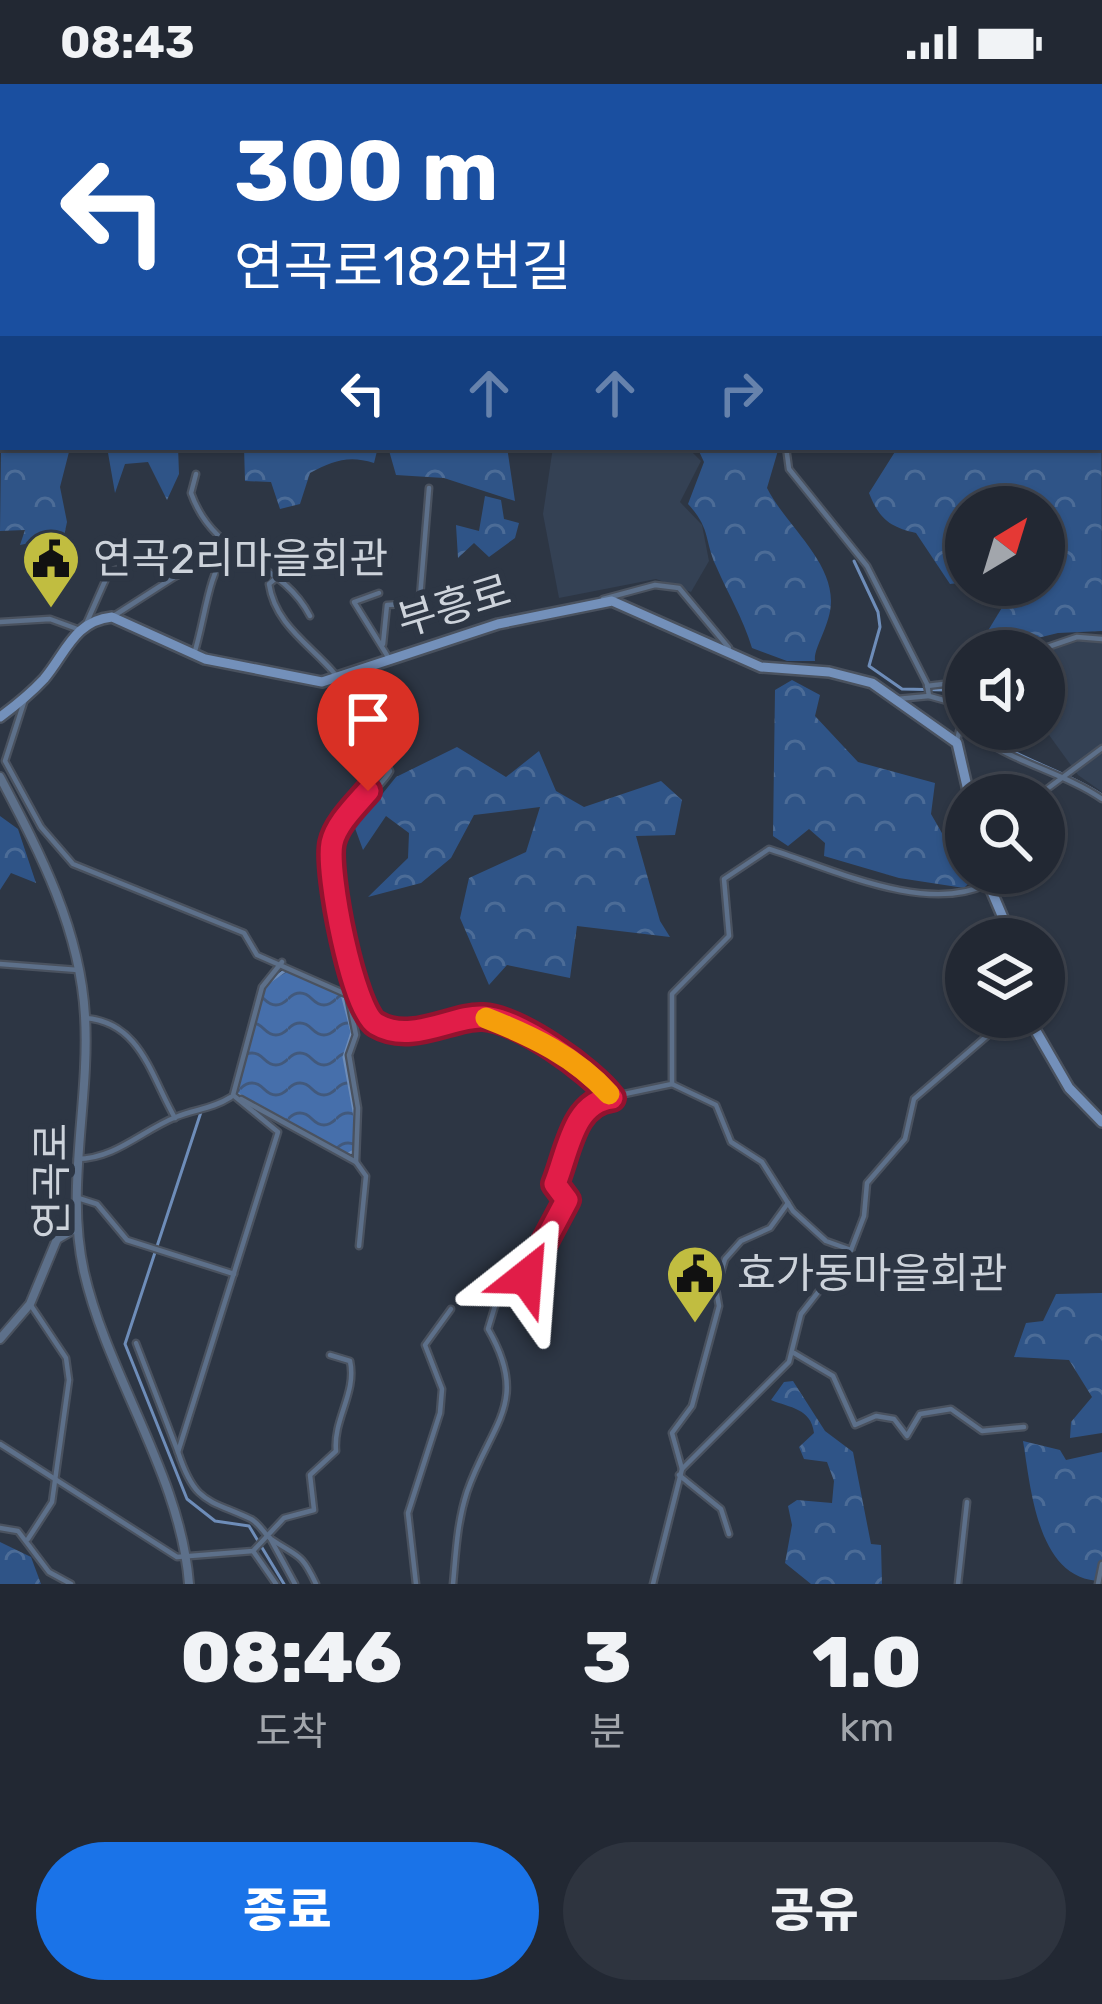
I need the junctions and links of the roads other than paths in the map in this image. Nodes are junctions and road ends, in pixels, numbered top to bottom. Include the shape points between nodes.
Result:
1 (786, 450) edge
2 (196, 474) dead end
3 (429, 488) dead end
4 (224, 553) junction
5 (176, 576) junction
6 (275, 579) junction
7 (379, 593) dead end
8 (592, 602) junction
9 (310, 616) dead end
10 (112, 617) junction
11 (1, 622) edge
12 (83, 627) junction
13 (1102, 639) edge
14 (1065, 641) edge
15 (383, 644) junction
16 (194, 654) junction
17 (734, 655) junction
18 (390, 660) junction
19 (337, 678) junction
20 (945, 685) edge
21 (928, 691) junction
22 (25, 696) junction
23 (898, 699) junction
24 (945, 699) edge
25 (0, 717) edge
26 (945, 735) edge
27 (1102, 748) edge
28 (1001, 750) edge
29 (1070, 772) junction
30 (0, 776) edge
31 (1065, 776) edge
32 (1102, 799) edge
33 (945, 892) edge
34 (282, 962) junction
35 (0, 964) edge
36 (80, 970) junction
37 (355, 985) junction
38 (348, 994) junction
39 (85, 1018) junction
40 (985, 1038) edge
41 (1040, 1038) edge
42 (672, 1084) junction
43 (233, 1095) junction
44 (612, 1098) junction
45 (175, 1118) junction
46 (1102, 1122) edge
47 (77, 1159) junction
48 (356, 1162) junction
49 (75, 1198) junction
50 (788, 1203) junction
51 (76, 1228) junction
52 (359, 1246) dead end
53 (851, 1250) junction
54 (234, 1274) junction
55 (30, 1304) junction
56 (451, 1309) dead end
57 (0, 1340) edge
58 (136, 1343) dead end
59 (794, 1353) junction
60 (329, 1354) dead end
61 (1024, 1427) dead end
62 (0, 1444) edge
63 (178, 1452) junction
64 (680, 1472) junction
65 (56, 1480) junction
66 (967, 1502) dead end
67 (0, 1528) edge
68 (730, 1534) dead end
69 (270, 1538) junction
70 (28, 1539) junction
71 (254, 1549) junction
72 (187, 1559) junction
73 (1102, 1564) edge
74 (71, 1584) edge
75 (189, 1584) edge
76 (276, 1584) edge
77 (295, 1584) edge
78 (316, 1584) edge
79 (416, 1584) edge
80 (454, 1584) edge
81 (652, 1584) edge
82 (958, 1584) edge
83 (1098, 1584) edge

1 - 21 street via 788,469 868,566
2 - 4 street via 190,493
3 - 15 street via 420,598 387,605
4 - 5 street
4 - 6 street via 267,567
4 - 16 street
5 - 10 street
5 - 12 street via 149,559 109,572
6 - 9 street
6 - 19 street via 268,584 282,618
7 - 15 street via 354,602
8 - 17 main road, 부흥로 via 628,605
8 - 17 street, 부흥로 via 669,584
8 - 18 main road, 부흥로
10 - 12 main road
10 - 16 main road, 부흥로
11 - 12 street
12 - 22 main road
13 - 14 street
15 - 18 street
16 - 19 main road, 부흥로 via 301,679
17 - 23 main road, 부흥로 via 761,667 872,683
18 - 19 main road, 부흥로
19 - 37 street via 355,705 359,739 390,770 332,839 333,893
20 - 21 street
21 - 23 street
21 - 24 street
22 - 25 main road
22 - 34 street via 5,761 51,841 73,863 244,933 257,955
23 - 26 main road, 부흥로
27 - 29 street
28 - 29 street
29 - 31 street
29 - 32 street
30 - 36 street, 연곡로 via 58,897
33 - 42 street via 826,872 769,849 724,879 730,936 672,994
34 - 38 street
34 - 43 street via 262,987
35 - 36 street
36 - 39 street, 연곡로
37 - 38 street
37 - 44 street via 359,1007 379,1027 445,1028 482,1016 533,1035
38 - 48 street via 356,1035 349,1054
39 - 45 street via 142,1047
39 - 47 street, 연곡로
40 - 53 street via 914,1099 905,1139 867,1183
41 - 46 main road via 1069,1088
42 - 44 street
42 - 50 street via 716,1105 731,1142 762,1162
43 - 45 street
43 - 48 street
43 - 54 street via 278,1132
44 - 80 street via 582,1112 555,1184 567,1200 526,1277 501,1286 488,1329 506,1358 508,1400 459,1518
45 - 47 street via 124,1146
47 - 49 street, 연곡로
48 - 52 street via 367,1176
49 - 51 street, 연곡로
49 - 54 street via 93,1201 127,1240
50 - 53 street via 826,1241
50 - 64 street via 770,1228 725,1259 692,1406 672,1433
51 - 55 street via 57,1239
51 - 72 street, 연곡로 via 94,1307
53 - 59 street via 801,1314
54 - 63 street
55 - 57 street
55 - 65 street via 66,1358
56 - 79 street via 425,1346 442,1388 408,1513
58 - 63 street
59 - 61 street via 833,1376 855,1424 894,1419 907,1436 920,1414 951,1409 982,1431
59 - 64 street
60 - 69 street via 350,1361 353,1372 335,1427 336,1451 310,1475 314,1510 284,1518
62 - 65 street
63 - 69 street via 196,1493 216,1509 254,1520
64 - 68 street via 722,1508
64 - 81 street
65 - 70 street
65 - 72 street
66 - 82 street
67 - 70 street
69 - 71 street
69 - 77 street
69 - 78 street via 302,1555
70 - 74 street via 49,1572
71 - 72 street
71 - 76 street
72 - 75 street, 연곡로
73 - 83 street

